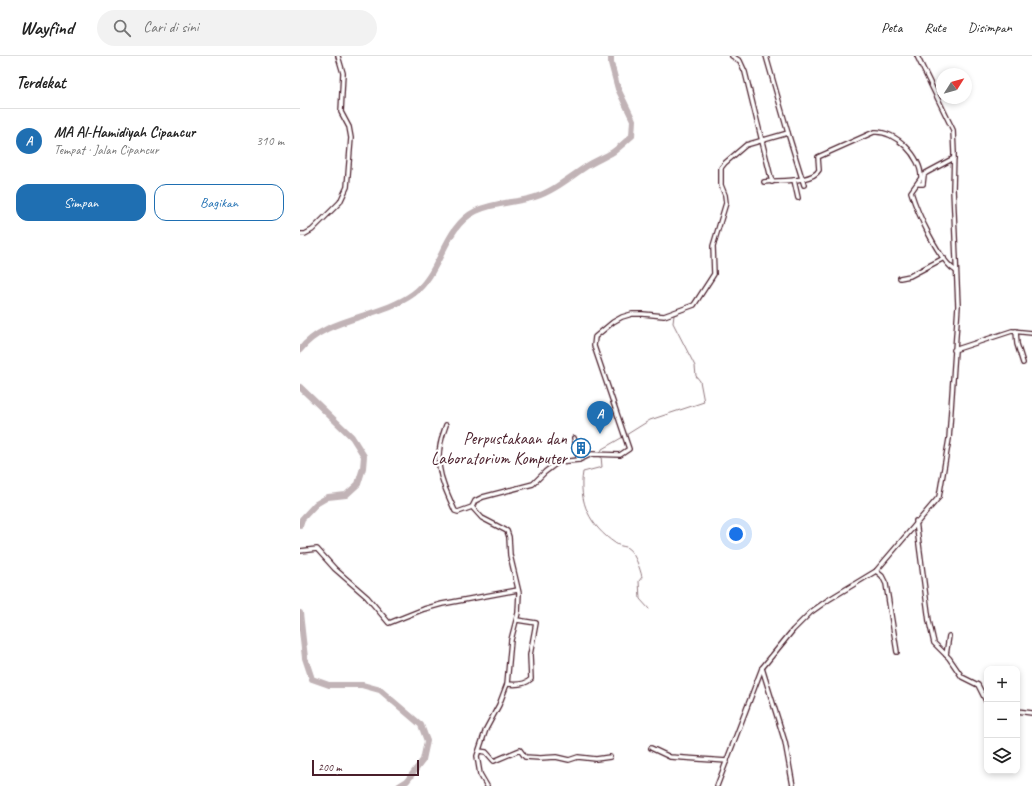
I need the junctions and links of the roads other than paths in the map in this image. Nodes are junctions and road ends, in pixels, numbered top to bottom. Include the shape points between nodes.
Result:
1 (338, 56) edge
2 (732, 56) edge
3 (766, 56) edge
4 (917, 56) edge
5 (788, 133) junction
6 (762, 140) junction
7 (954, 158) junction
8 (802, 178) junction
9 (794, 180) junction
10 (764, 182) dead end
11 (772, 182) junction
12 (918, 184) junction
13 (804, 185) dead end
14 (798, 198) dead end
15 (300, 234) edge
16 (944, 258) junction
17 (956, 270) junction
18 (900, 278) dead end
19 (1016, 331) junction
20 (1032, 334) edge
21 (954, 350) junction
22 (1023, 363) dead end
23 (446, 425) dead end
24 (574, 438) dead end
25 (579, 460) junction
26 (472, 507) junction
27 (916, 521) junction
28 (300, 551) edge
29 (876, 571) junction
30 (518, 590) junction
31 (517, 620) junction
32 (949, 636) dead end
33 (897, 652) dead end
34 (946, 655) junction
35 (762, 668) junction
36 (507, 684) junction
37 (984, 696) edge
38 (1020, 711) edge
39 (1032, 713) edge
40 (651, 748) dead end
41 (479, 751) junction
42 (610, 757) dead end
43 (727, 761) junction
44 (488, 786) edge
45 (717, 786) edge
46 (793, 786) edge

1 - 15 street via 343,73 341,112 349,127 351,138 346,186 340,202 312,230
2 - 6 street via 740,61 745,72
3 - 5 street
4 - 7 street via 953,130
5 - 6 street
5 - 8 street
6 - 11 street
6 - 25 street via 740,149 722,168 721,185 726,203 713,246 714,274 696,301 690,308 664,316 632,314 622,317 595,337 594,346 629,446 627,451 620,455 592,454
7 - 12 street via 926,173 923,184
7 - 17 street
8 - 9 street
8 - 12 street via 817,173 818,157 878,132 892,137 909,151 921,170 922,178
8 - 13 street
9 - 11 street
9 - 14 street
10 - 11 street
12 - 16 street via 911,192 915,204
16 - 17 street via 948,265
16 - 18 street via 910,276
17 - 21 street via 958,306
19 - 20 street
19 - 21 street via 997,334
19 - 22 street
21 - 27 street via 949,439 943,482 939,497
23 - 26 street via 439,449 440,478 456,512
24 - 25 street
25 - 26 street via 558,462 533,484 483,497 475,501
26 - 30 street via 482,518 506,531
27 - 29 street
27 - 34 street via 931,634 936,646
28 - 30 street via 317,550 367,597 389,623 442,604
29 - 33 street via 886,584
29 - 35 street via 811,612
30 - 31 street
31 - 36 street via 511,640
31 - 36 street via 536,623 530,655 531,679 518,685
32 - 34 street
34 - 37 street via 962,677 978,685
35 - 43 street
35 - 46 street via 787,747
36 - 41 street via 486,729
38 - 39 street
40 - 43 street via 670,757
41 - 42 street via 486,752 494,760 519,750 525,757 556,757 569,760 578,757
41 - 44 street via 477,758 480,774
43 - 45 street

